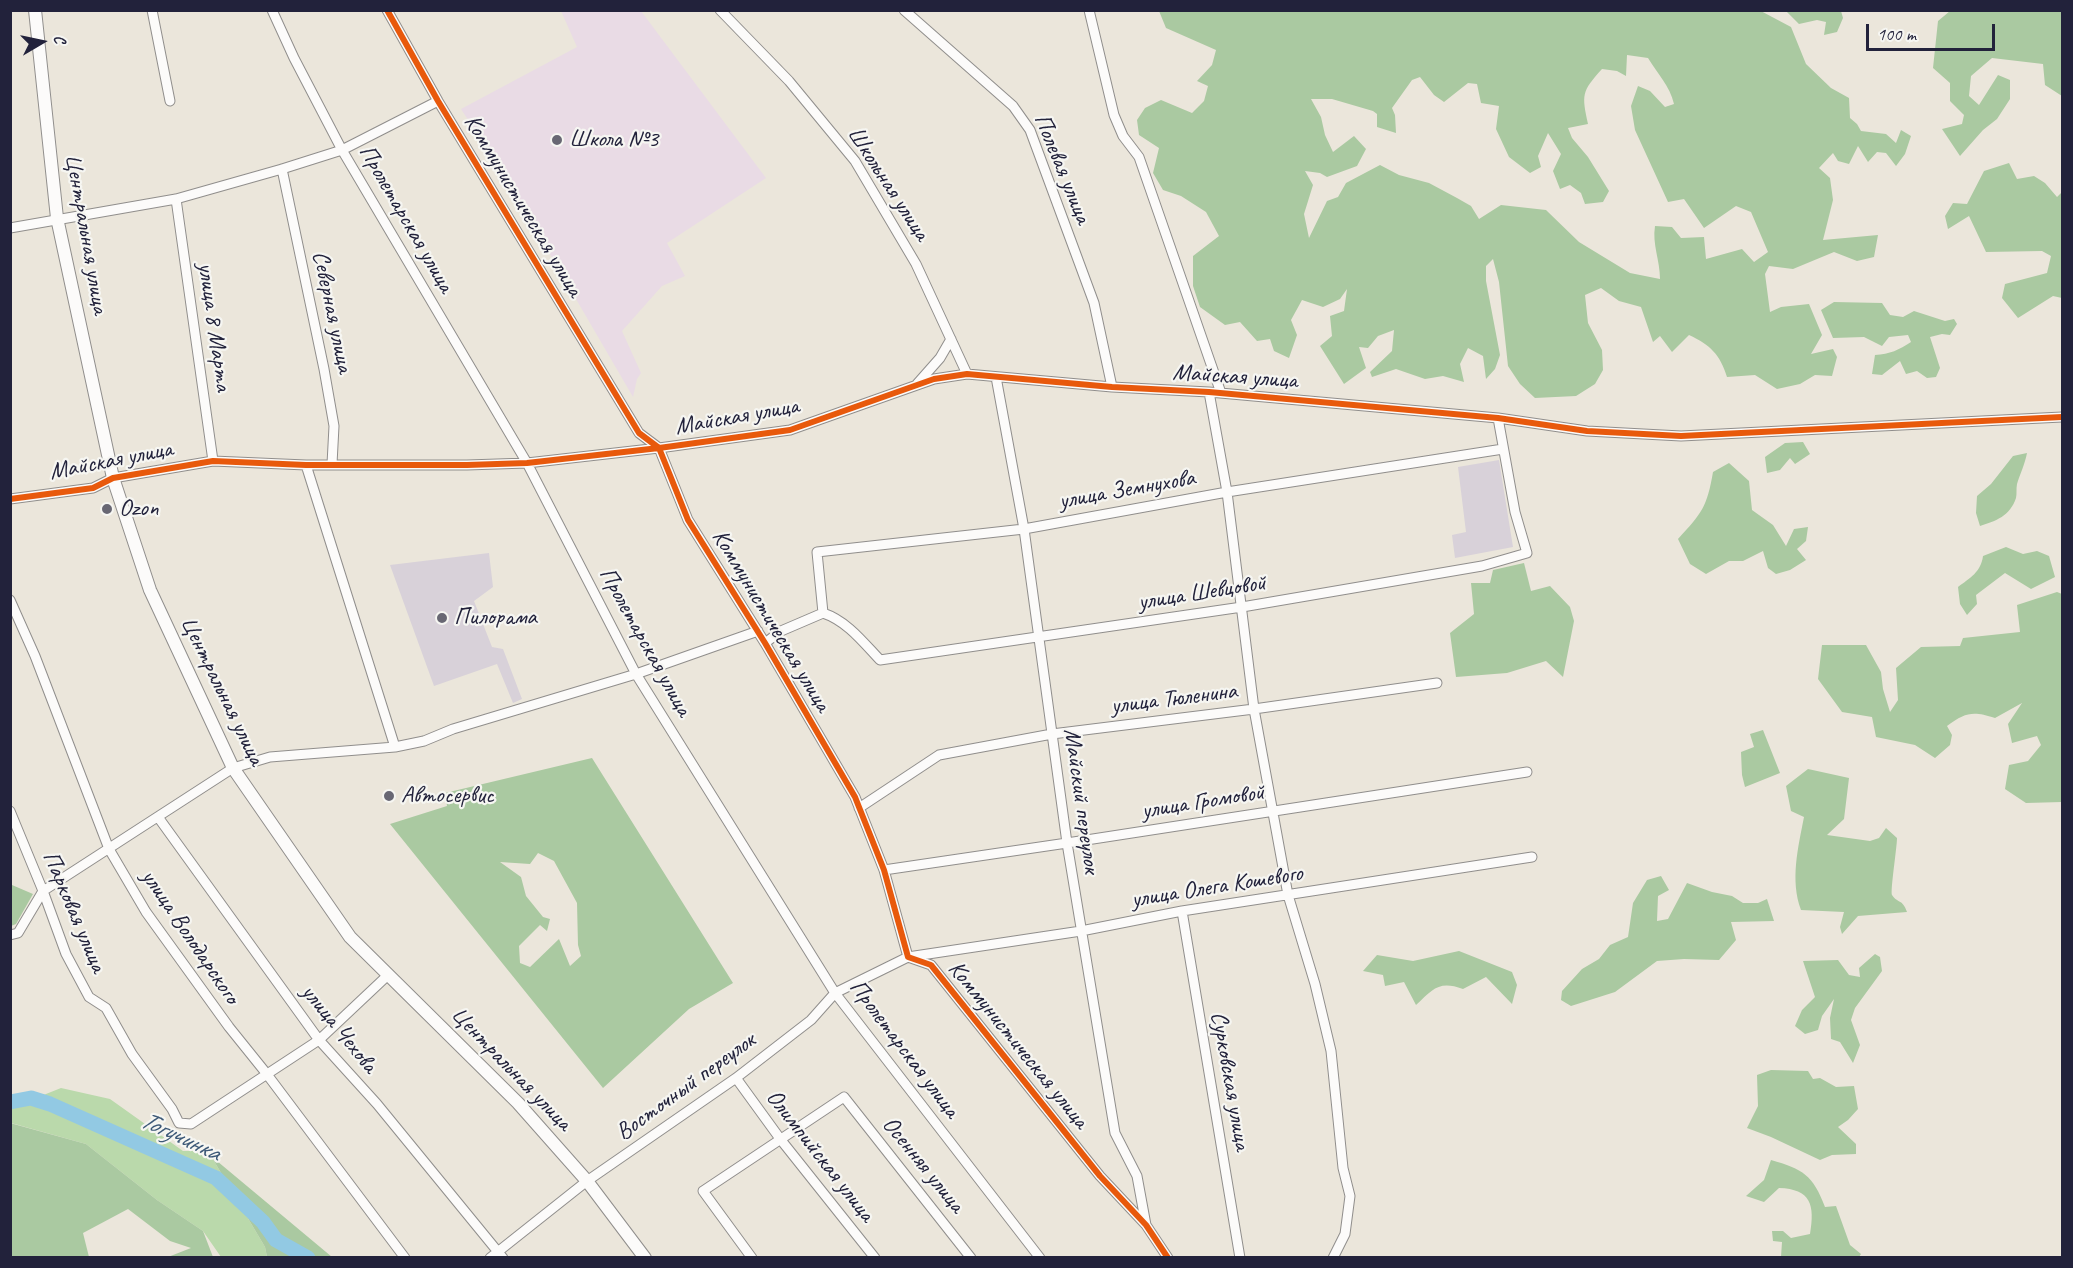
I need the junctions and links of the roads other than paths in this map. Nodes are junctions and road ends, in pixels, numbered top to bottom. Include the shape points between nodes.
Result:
1 (34, 10) edge
2 (152, 10) edge
3 (272, 10) edge
4 (387, 10) edge
5 (720, 10) edge
6 (904, 10) edge
7 (1089, 10) edge
8 (170, 101) dead end
9 (438, 101) junction
10 (342, 150) junction
11 (282, 170) junction
12 (176, 199) junction
13 (57, 218) junction
14 (10, 228) edge
15 (951, 339) junction
16 (968, 374) junction
17 (996, 377) junction
18 (915, 386) junction
19 (1112, 387) junction
20 (1209, 392) junction
21 (1221, 393) junction
22 (2062, 417) edge
23 (1498, 418) junction
24 (659, 448) junction
25 (1503, 449) junction
26 (213, 461) junction
27 (527, 463) junction
28 (332, 464) junction
29 (306, 465) junction
30 (113, 478) junction
31 (1227, 492) junction
32 (10, 499) edge
33 (1024, 529) junction
34 (10, 600) edge
35 (1242, 607) junction
36 (823, 613) junction
37 (758, 631) junction
38 (1039, 637) junction
39 (765, 643) junction
40 (636, 674) junction
41 (1437, 683) dead end
42 (1254, 709) junction
43 (1052, 734) junction
44 (394, 747) junction
45 (233, 768) junction
46 (1527, 772) dead end
47 (859, 808) junction
48 (10, 811) edge
49 (1272, 811) junction
50 (158, 817) junction
51 (1067, 843) junction
52 (109, 849) junction
53 (1532, 857) dead end
54 (884, 870) junction
55 (44, 891) junction
56 (1288, 895) junction
57 (1182, 911) junction
58 (1081, 931) junction
59 (10, 935) edge
60 (908, 957) junction
61 (388, 975) junction
62 (835, 993) junction
63 (319, 1040) junction
64 (266, 1073) junction
65 (736, 1078) junction
66 (781, 1140) junction
67 (587, 1181) junction
68 (1146, 1225) junction
69 (497, 1255) edge
70 (405, 1257) edge
71 (645, 1257) edge
72 (752, 1257) edge
73 (875, 1257) edge
74 (971, 1257) edge
75 (1040, 1257) edge
76 (1168, 1257) edge
77 (1240, 1257) edge
78 (1333, 1257) edge

1 - 13 main road, Центральная улица
2 - 8 street
3 - 10 street, Пролетарская улица
4 - 9 street, Коммунистическая улица
5 - 15 street, Школьная улица via 789,81 855,161 916,264
6 - 19 street, Полевая улица via 1013,106 1030,130 1094,303
7 - 21 street via 1114,115 1123,136 1139,157
9 - 10 street
9 - 24 street, Коммунистическая улица via 639,434
10 - 11 street
10 - 27 street, Пролетарская улица
11 - 12 street
11 - 28 street, Северная улица via 334,426
12 - 13 street
12 - 26 street, улица 8 Марта
13 - 14 street
13 - 30 main road, Центральная улица
15 - 16 street, Школьная улица
15 - 18 street
16 - 17 street, Майская улица
16 - 18 street, Майская улица
17 - 19 street, Майская улица
17 - 33 street, Майский переулок
18 - 24 street, Майская улица via 790,430
19 - 20 street, Майская улица
20 - 21 street, Майская улица
20 - 31 street
21 - 23 street, Майская улица
22 - 23 street, Майская улица via 1681,436 1587,431
23 - 25 street
24 - 27 street, Майская улица
24 - 37 street, Коммунистическая улица via 688,520
25 - 31 street, улица Земнухова
25 - 35 street, улица Шевцовой via 1527,553 1451,572
26 - 29 street, Майская улица
26 - 30 street, Майская улица
27 - 28 street, Майская улица
27 - 40 street, Пролетарская улица
28 - 29 street, Майская улица
29 - 44 street
30 - 32 street, Майская улица via 93,488
30 - 45 main road, Центральная улица via 150,590
31 - 33 street, улица Земнухова
31 - 35 street
33 - 36 street, улица Земнухова via 817,552
33 - 38 street, Майский переулок
34 - 52 street, улица Володарского
35 - 38 street, улица Шевцовой
35 - 42 street
36 - 38 street, улица Шевцовой via 851,629 880,660
36 - 39 street
37 - 39 street, Коммунистическая улица
37 - 40 street
38 - 43 street, Майский переулок
39 - 47 street, Коммунистическая улица
40 - 44 street
40 - 62 street, Пролетарская улица
41 - 42 street, улица Тюленина
42 - 43 street, улица Тюленина
42 - 49 street
43 - 47 street, улица Тюленина via 939,755
43 - 51 street, Майский переулок
44 - 45 street via 270,757
45 - 50 street
45 - 61 main road, Центральная улица via 350,937
46 - 49 street, улица Громовой
47 - 54 street, Коммунистическая улица
48 - 55 street, Парковая улица
49 - 51 street, улица Громовой
49 - 56 street
50 - 52 street
50 - 63 street, улица Чехова
51 - 54 street, улица Громовой
51 - 58 street, Майский переулок
52 - 55 street
52 - 64 street, улица Володарского via 146,912
53 - 56 street, улица Олега Кошевого
54 - 60 street, Коммунистическая улица
55 - 59 street via 18,933
55 - 64 street, Парковая улица via 66,954 89,997 106,1008 179,1123 191,1124
56 - 57 street, улица Олега Кошевого
56 - 78 street via 1331,1051 1343,1168 1350,1196 1345,1234
57 - 58 street, улица Олега Кошевого
57 - 77 street, Сурковская улица
58 - 60 street, улица Олега Кошевого
58 - 68 street, Майский переулок via 1115,1133 1137,1176
60 - 62 street, Восточный переулок
60 - 68 street, Коммунистическая улица via 931,965 1100,1176
61 - 63 street
61 - 67 main road, Центральная улица via 518,1103
62 - 65 street, Восточный переулок via 811,1020
62 - 75 street, Пролетарская улица
63 - 64 street
63 - 69 street, улица Чехова via 377,1104
64 - 70 street, улица Володарского
65 - 66 street, Олимпийская улица
65 - 67 street, Восточный переулок
66 - 72 street via 703,1191
66 - 73 street, Олимпийская улица
66 - 74 street, Осенняя улица via 843,1097
67 - 69 street, Восточный переулок
67 - 71 main road, Центральная улица
68 - 76 street, Коммунистическая улица

